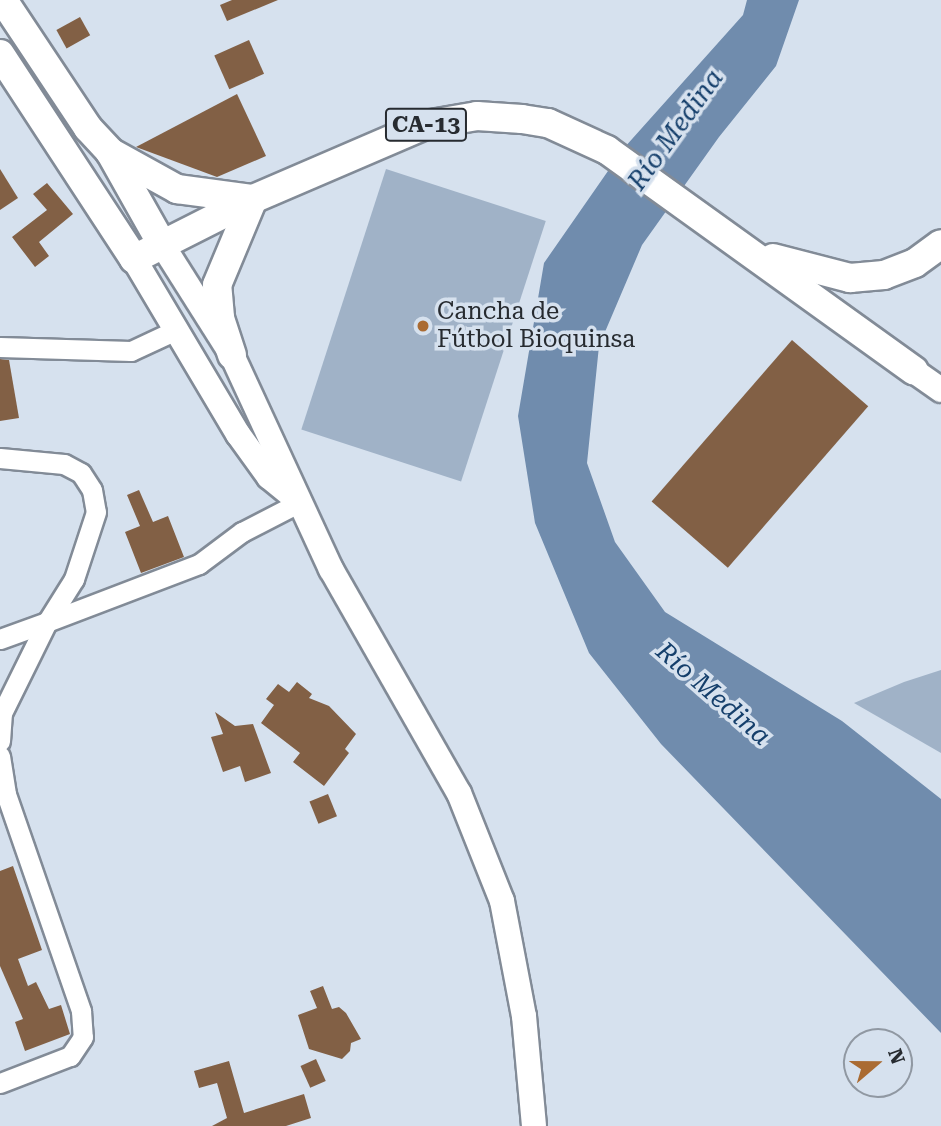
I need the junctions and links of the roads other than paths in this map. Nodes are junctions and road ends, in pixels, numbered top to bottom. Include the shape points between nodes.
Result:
1 (3, 0) edge
2 (0, 54) edge
3 (110, 152) junction
4 (253, 199) junction
5 (724, 233) junction
6 (941, 244) edge
7 (163, 246) junction
8 (135, 259) junction
9 (176, 330) junction
10 (0, 347) edge
11 (232, 355) junction
12 (914, 371) junction
13 (941, 380) edge
14 (941, 390) edge
15 (0, 458) edge
16 (300, 502) junction
17 (47, 622) junction
18 (0, 639) edge
19 (0, 741) edge
20 (0, 756) edge
21 (0, 1083) edge
22 (534, 1126) edge

1 - 3 highway via 88,128
2 - 8 highway
3 - 4 highway via 177,189
3 - 7 highway
4 - 5 highway, CA-13 via 425,125 477,116 548,123 607,150
4 - 7 highway, CA-13
4 - 11 highway via 217,285 220,317
5 - 6 highway, CA-13 via 775,258 850,278 884,275 915,263
5 - 12 highway, CA-13
7 - 8 highway, CA-13
7 - 11 main road
8 - 9 main road
9 - 10 street via 131,351
9 - 16 main road via 261,466
11 - 16 main road
12 - 13 main road
12 - 14 main road, CA-13
15 - 17 street via 64,464 81,473 92,490 96,512 74,579
16 - 17 street via 242,532 199,564
16 - 22 main road via 331,569 458,793 502,901 524,1016
17 - 18 street
17 - 19 street via 2,713
20 - 21 street via 6,794 81,1011 83,1037 70,1056

